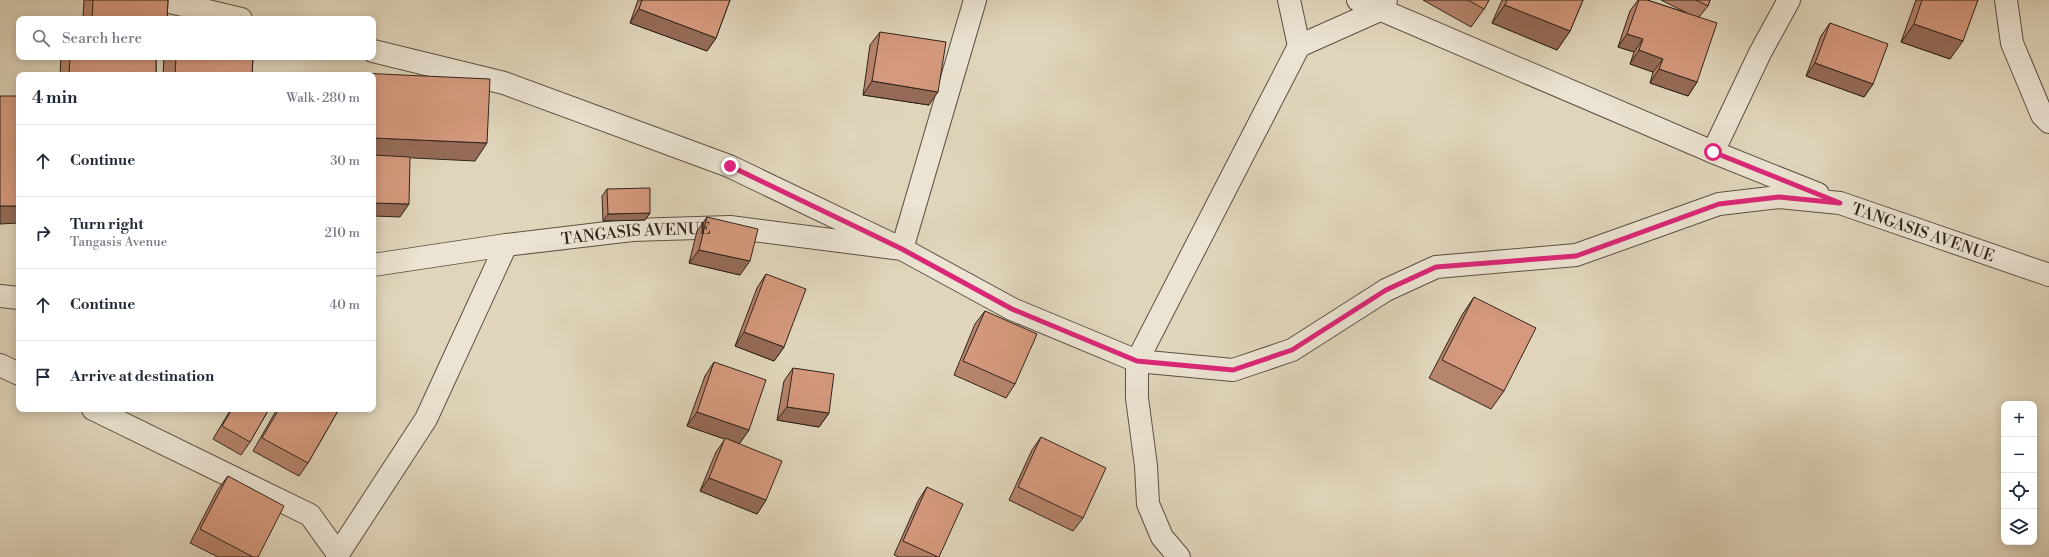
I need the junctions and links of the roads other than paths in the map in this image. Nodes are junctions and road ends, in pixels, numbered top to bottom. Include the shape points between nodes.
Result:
1 (162, 0) edge
2 (975, 0) edge
3 (1289, 0) edge
4 (1358, 0) edge
5 (1789, 0) edge
6 (2006, 0) edge
7 (1384, 5) edge
8 (229, 16) edge
9 (1299, 46) junction
10 (376, 52) edge
11 (2049, 122) edge
12 (1713, 152) junction
13 (1840, 203) junction
14 (506, 245) junction
15 (902, 249) junction
16 (376, 265) edge
17 (2049, 275) edge
18 (0, 296) edge
19 (16, 298) edge
20 (1137, 361) junction
21 (0, 365) edge
22 (16, 373) edge
23 (99, 412) edge
24 (338, 555) edge
25 (1180, 557) edge

1 - 8 street
2 - 15 street
3 - 9 street
4 - 7 street
5 - 12 street via 1760,53
6 - 11 street via 2012,43 2042,115
7 - 9 street
7 - 12 street
9 - 20 street
10 - 15 street via 504,83 730,166
12 - 13 street
13 - 17 street, TANGASIS AVENUE
13 - 20 street, TANGASIS AVENUE via 1779,197 1719,204 1576,256 1436,267 1386,290 1292,350 1233,370
14 - 15 street, TANGASIS AVENUE via 632,230 730,228
14 - 16 street, TANGASIS AVENUE
14 - 24 street via 426,419
15 - 20 street, TANGASIS AVENUE via 1012,309
18 - 19 street
20 - 25 street via 1137,398 1148,504 1162,537
21 - 22 street
23 - 24 street via 310,515

